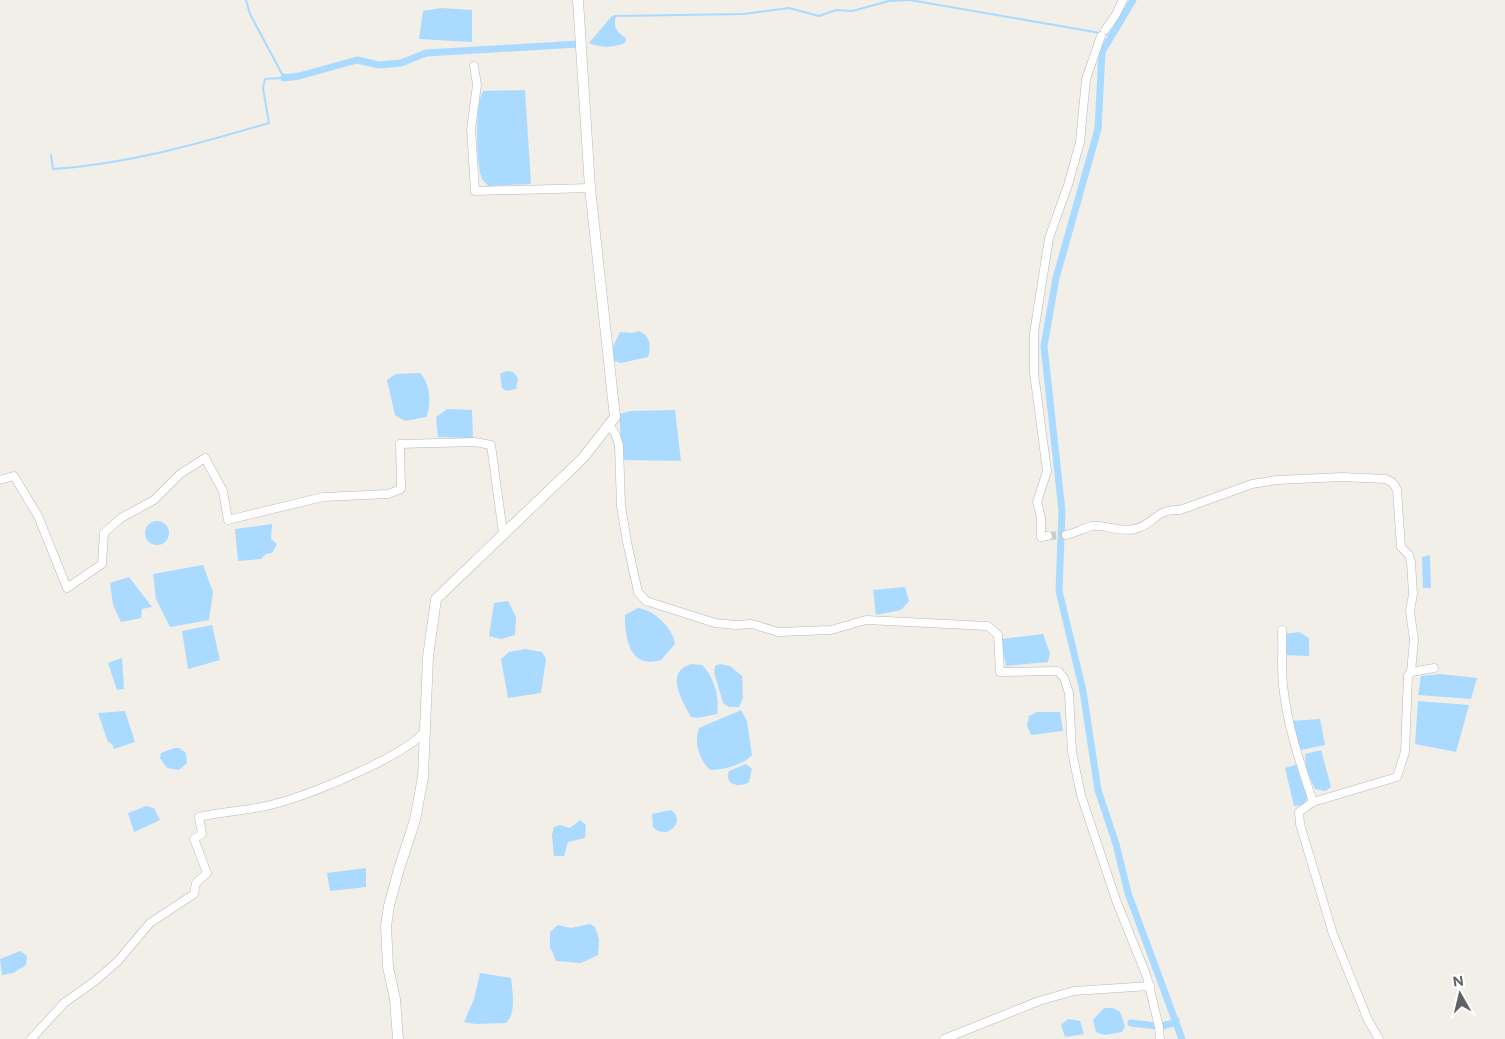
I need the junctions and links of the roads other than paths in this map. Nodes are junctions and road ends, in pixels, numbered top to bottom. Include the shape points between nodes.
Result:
1 (578, 0) edge
2 (1123, 0) edge
3 (474, 66) dead end
4 (590, 188) junction
5 (609, 425) junction
6 (0, 480) edge
7 (503, 533) junction
8 (1066, 535) tunnel mouth
9 (1048, 536) dead end
10 (1282, 630) dead end
11 (1434, 668) dead end
12 (1410, 672) junction
13 (425, 731) junction
14 (1312, 802) junction
15 (1150, 986) junction
16 (31, 1039) edge
17 (398, 1039) edge
18 (944, 1039) edge
19 (1160, 1039) edge
20 (1379, 1039) edge

1 - 4 street
2 - 9 street via 1103,33 1086,79 1080,142 1049,238 1034,333 1034,373 1047,471 1037,502 1042,517 1041,537
3 - 4 street via 477,85 471,129 475,191
4 - 5 street via 616,417
5 - 7 street via 583,458
5 - 15 street via 619,445 621,506 627,542 638,592 646,601 715,623 752,624 778,632 831,630 866,620 988,626 998,636 1000,672 1058,671 1069,693 1072,752 1081,795 1116,900
6 - 7 street via 14,476 38,516 67,588 102,564 104,533 121,518 154,500 180,474 206,458 223,491 228,520 323,497 388,494 401,489 400,444 475,442 491,445
7 - 13 street via 436,600 428,657
8 - 12 street via 1094,526 1121,531 1138,528 1152,522 1157,514 1167,509 1180,510 1252,484 1334,477 1386,479 1397,490 1401,547 1411,562 1414,594 1410,612 1414,640
10 - 14 street via 1285,702
11 - 12 street
12 - 14 street via 1404,752 1397,777
13 - 16 street via 417,741 350,776 274,804 198,817 202,834 194,839 207,874 196,883 194,894 150,923 118,961 64,1003
13 - 17 street via 423,777 415,820 399,869 386,926
14 - 20 street via 1299,812 1300,824 1333,934
15 - 18 street via 1074,991 1039,1000
15 - 19 street

